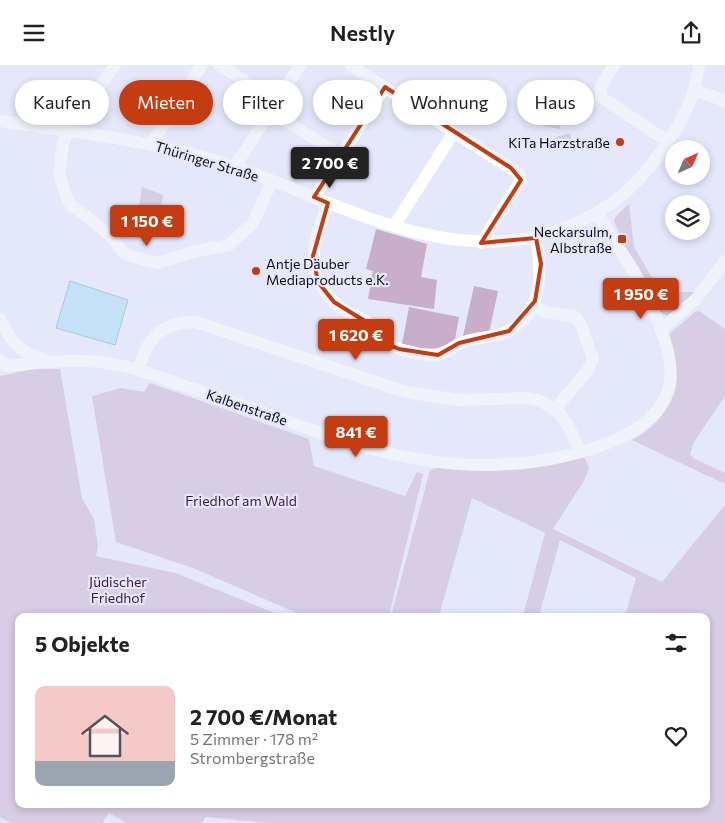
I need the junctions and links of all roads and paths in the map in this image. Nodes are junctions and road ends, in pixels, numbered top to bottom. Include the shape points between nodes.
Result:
1 (115, 65) edge
2 (202, 65) edge
3 (219, 65) edge
4 (300, 65) edge
5 (350, 65) edge
6 (614, 65) edge
7 (699, 65) edge
8 (239, 80) edge
9 (290, 80) edge
10 (384, 87) junction
11 (695, 90) junction
12 (725, 101) edge
13 (0, 121) edge
14 (262, 125) edge
15 (300, 125) edge
16 (68, 131) junction
17 (454, 132) junction
18 (665, 140) edge
19 (668, 140) edge
20 (151, 144) junction
21 (665, 144) edge
22 (340, 155) junction
23 (234, 168) junction
24 (272, 181) junction
25 (314, 197) junction
26 (328, 203) junction
27 (597, 213) junction
28 (394, 226) junction
29 (536, 238) junction
30 (481, 243) junction
31 (725, 262) edge
32 (532, 306) junction
33 (0, 319) edge
34 (660, 330) junction
35 (57, 361) junction
36 (4, 363) edge
37 (138, 370) junction
38 (555, 409) junction
39 (580, 451) junction

1 - 16 street
2 - 20 street
3 - 8 street
4 - 9 street
5 - 10 street
6 - 18 street via 600,86 600,97
7 - 11 street, Thüringer Straße
10 - 17 street
10 - 22 street
11 - 12 street
11 - 19 street, Thüringer Straße
13 - 16 street, Thüringer Straße
14 - 23 street
15 - 22 street
16 - 20 street, Thüringer Straße
16 - 24 street via 59,173 66,196 79,213 110,235 123,252 147,261 165,262 192,252 229,245 253,223
17 - 28 street
17 - 30 street via 511,168 521,178
20 - 23 street, Thüringer Straße
21 - 27 street, Thüringer Straße via 634,185
22 - 25 street
23 - 24 street, Thüringer Straße
24 - 25 street, Thüringer Straße
25 - 26 street, Thüringer Straße
26 - 28 street, Thüringer Straße
26 - 32 street via 312,256 318,282 334,302 368,323 387,344 438,355 464,341 509,331
27 - 29 street, Thüringer Straße via 572,226
27 - 34 street, Kalbenstraße via 630,266
28 - 30 street, Thüringer Straße via 442,238
29 - 30 street, Thüringer Straße
29 - 32 street via 541,276
31 - 34 street via 696,299
32 - 38 street via 545,312 574,316 592,353 588,370
33 - 35 street via 10,339 22,351
34 - 39 street, Kalbenstraße via 670,367 668,387 654,414 632,432
35 - 36 street, Kalbenstraße
35 - 37 street, Kalbenstraße via 110,363
37 - 38 street via 146,347 161,331 177,323 196,322 399,390 459,400 534,399
37 - 39 street, Kalbenstraße via 311,430 377,451 420,460 492,465 535,461
38 - 39 street via 569,427

